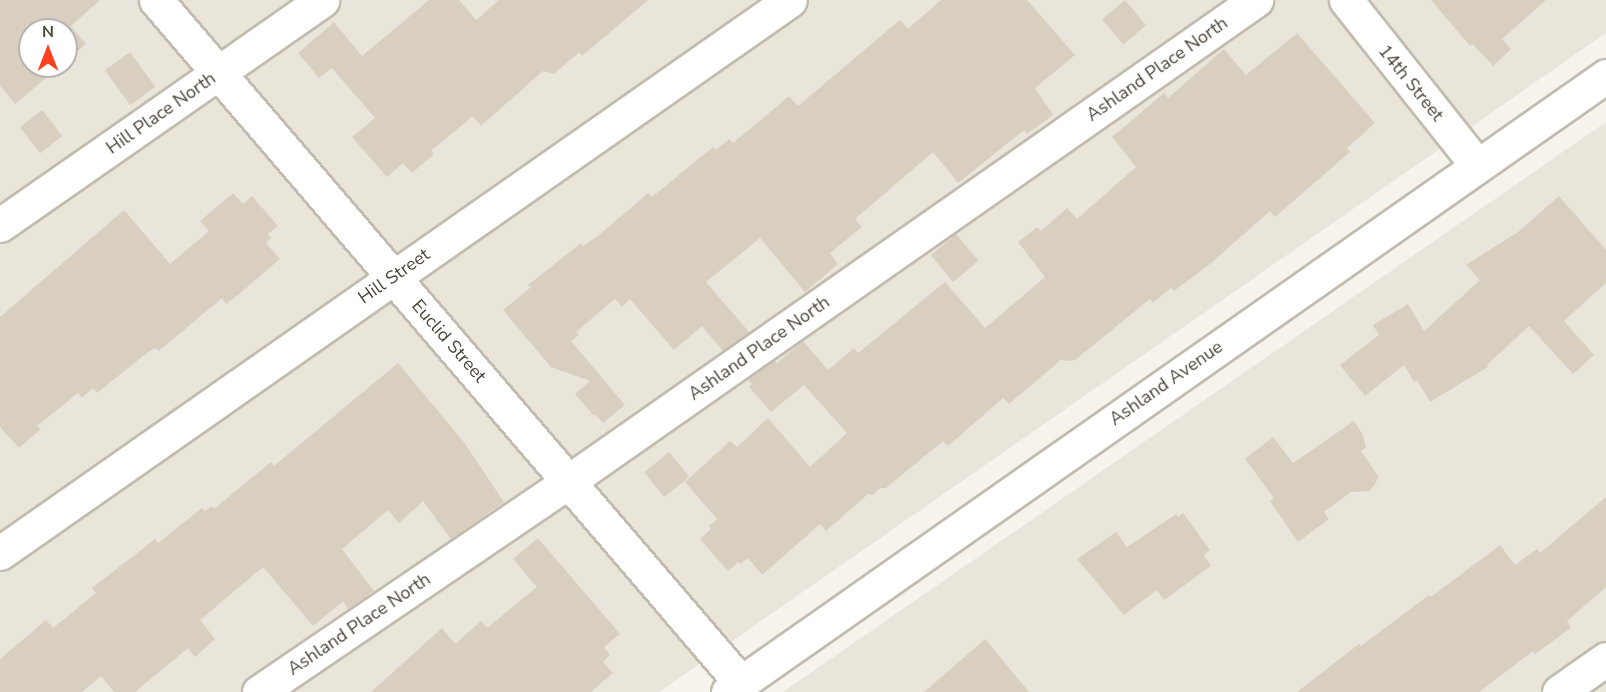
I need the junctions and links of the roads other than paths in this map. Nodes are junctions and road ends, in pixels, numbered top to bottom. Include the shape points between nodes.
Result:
1 (156, 0) edge
2 (322, 0) edge
3 (790, 0) edge
4 (1256, 0) edge
5 (1346, 0) edge
6 (218, 73) junction
7 (1606, 76) edge
8 (1477, 165) junction
9 (0, 225) edge
10 (393, 276) junction
11 (569, 481) junction
12 (0, 553) edge
13 (1606, 659) edge
14 (734, 687) edge
15 (258, 692) edge
16 (1559, 692) edge

1 - 6 street, Euclid Street
2 - 6 street, Hill Place North
3 - 10 street, Hill Street
4 - 11 street, Ashland Place North
5 - 8 street, 14th Street
6 - 9 street, Hill Place North
6 - 10 street, Euclid Street
7 - 8 street, Ashland Avenue
8 - 14 street, Ashland Avenue
10 - 11 street, Euclid Street
10 - 12 street, Hill Street
11 - 14 street, Euclid Street
11 - 15 street, Ashland Place North
13 - 16 street

